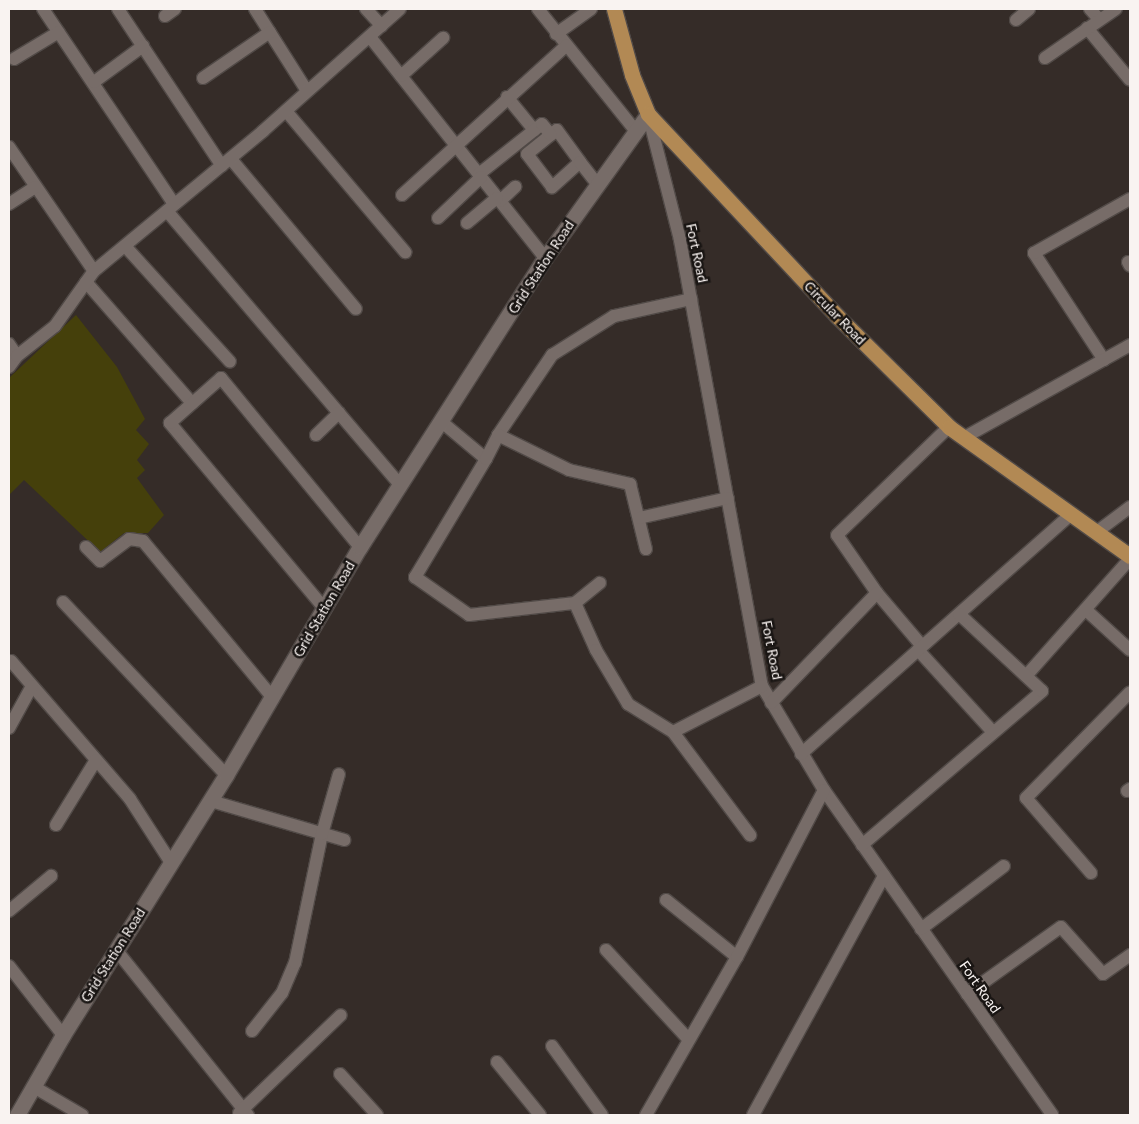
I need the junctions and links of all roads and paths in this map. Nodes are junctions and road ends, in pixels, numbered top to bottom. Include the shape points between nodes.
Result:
1 (43, 9) edge
2 (118, 9) edge
3 (255, 9) edge
4 (366, 9) edge
5 (400, 9) edge
6 (538, 9) edge
7 (591, 9) edge
8 (614, 9) edge
9 (1029, 9) edge
10 (1090, 9) edge
11 (1116, 9) edge
12 (1099, 19) junction
13 (1016, 20) dead end
14 (382, 26) junction
15 (1087, 28) junction
16 (58, 32) junction
17 (270, 32) junction
18 (556, 34) junction
19 (370, 37) junction
20 (443, 38) dead end
21 (143, 46) junction
22 (566, 46) junction
23 (1045, 58) dead end
24 (14, 59) dead end
25 (401, 76) junction
26 (1129, 77) edge
27 (203, 78) dead end
28 (94, 82) junction
29 (307, 91) junction
30 (507, 97) junction
31 (286, 111) junction
32 (648, 114) junction
33 (534, 130) junction
34 (635, 130) junction
35 (551, 136) junction
36 (455, 144) junction
37 (9, 147) edge
38 (580, 162) junction
39 (226, 163) junction
40 (480, 176) junction
41 (597, 184) junction
42 (35, 187) junction
43 (515, 187) dead end
44 (402, 195) dead end
45 (498, 199) junction
46 (1130, 199) edge
47 (9, 204) edge
48 (171, 207) junction
49 (438, 218) dead end
50 (467, 223) dead end
51 (125, 246) junction
52 (405, 252) dead end
53 (545, 258) junction
54 (94, 271) junction
55 (86, 282) junction
56 (691, 299) junction
57 (356, 309) dead end
58 (9, 344) edge
59 (1130, 345) edge
60 (17, 356) junction
61 (1104, 360) junction
62 (230, 362) dead end
63 (9, 367) edge
64 (192, 403) junction
65 (339, 413) junction
66 (442, 422) junction
67 (949, 427) junction
68 (316, 435) dead end
69 (498, 435) junction
70 (965, 438) junction
71 (486, 458) junction
72 (400, 485) junction
73 (728, 498) junction
74 (1130, 507) edge
75 (1070, 515) junction
76 (639, 518) junction
77 (1098, 531) junction
78 (86, 547) dead end
79 (360, 547) junction
80 (646, 549) dead end
81 (1130, 558) edge
82 (600, 582) dead end
83 (877, 593) junction
84 (63, 602) dead end
85 (575, 603) junction
86 (324, 608) junction
87 (1086, 610) junction
88 (958, 614) junction
89 (920, 648) junction
90 (1130, 650) edge
91 (11, 662) dead end
92 (1026, 676) junction
93 (32, 686) junction
94 (762, 686) junction
95 (1130, 692) edge
96 (273, 698) junction
97 (771, 703) junction
98 (9, 728) edge
99 (672, 732) junction
100 (993, 732) junction
101 (802, 754) junction
102 (96, 760) junction
103 (339, 774) dead end
104 (226, 775) junction
105 (824, 790) junction
106 (210, 801) junction
107 (56, 825) dead end
108 (322, 834) junction
109 (750, 834) dead end
110 (344, 840) dead end
111 (862, 845) junction
112 (170, 861) junction
113 (1004, 866) dead end
114 (1091, 872) dead end
115 (51, 876) dead end
116 (884, 876) junction
117 (666, 900) dead end
118 (9, 911) edge
119 (921, 929) junction
120 (606, 950) dead end
121 (117, 951) junction
122 (1130, 955) edge
123 (737, 957) junction
124 (11, 975) edge
125 (967, 994) junction
126 (341, 1015) dead end
127 (252, 1031) dead end
128 (63, 1035) junction
129 (688, 1039) junction
130 (552, 1046) dead end
131 (497, 1062) dead end
132 (340, 1074) dead end
133 (34, 1087) junction
134 (242, 1113) edge
135 (17, 1115) edge
136 (82, 1115) edge
137 (377, 1115) edge
138 (540, 1115) edge
139 (602, 1115) edge
140 (646, 1115) edge
141 (753, 1115) edge
142 (1052, 1115) edge

1 - 16 street
2 - 21 street
3 - 17 street
4 - 14 street
5 - 14 street
6 - 18 street
7 - 18 street
8 - 32 main road, Circular Road via 632,76
9 - 13 street
10 - 12 street
11 - 12 street
12 - 15 street
14 - 19 street
15 - 23 street
15 - 26 street
16 - 24 street
16 - 28 street
17 - 27 street
17 - 29 street
18 - 22 street
19 - 25 street
19 - 29 street
20 - 25 street
21 - 28 street
21 - 39 street
22 - 30 street
22 - 34 street
25 - 36 street
28 - 48 street
29 - 31 street
30 - 33 street
30 - 36 street
31 - 39 street
31 - 52 street
32 - 34 main road, Grid Station Road
32 - 56 street, Fort Road via 680,240
32 - 67 main road, Circular Road via 837,316
33 - 35 street via 542,124
33 - 40 street
34 - 41 main road, Grid Station Road
35 - 38 street via 557,130
35 - 38 street via 526,154 552,187
36 - 40 street
36 - 44 street
37 - 42 street
38 - 41 street
39 - 48 street
39 - 57 street
40 - 45 street
40 - 49 street
41 - 53 main road, Grid Station Road
42 - 47 street
42 - 54 street
43 - 45 street
45 - 50 street
45 - 53 street
46 - 61 street via 1034,253
48 - 51 street
48 - 65 street
51 - 54 street
51 - 62 street
53 - 66 main road, Grid Station Road
54 - 55 street
55 - 60 street via 55,326
55 - 64 street
56 - 69 street via 614,316 552,355
56 - 73 street, Fort Road
58 - 60 street
59 - 61 street
60 - 63 street
61 - 70 street
64 - 79 street via 221,378
64 - 86 street via 170,423
65 - 68 street
65 - 72 street
66 - 71 street
66 - 72 main road, Grid Station Road
67 - 70 main road, Circular Road
67 - 83 street via 837,535
69 - 71 street
69 - 76 street via 569,470 630,484
70 - 75 main road, Circular Road
71 - 85 street via 415,577 469,615
72 - 79 main road, Grid Station Road
73 - 76 street
73 - 94 street, Fort Road
74 - 77 street
75 - 77 main road, Circular Road
75 - 88 street
76 - 80 street
77 - 81 main road, Circular Road
78 - 96 street via 100,561 129,539 143,541
79 - 86 main road, Grid Station Road
81 - 87 street
82 - 85 street
83 - 89 street
83 - 97 street
84 - 104 street
85 - 99 street via 596,650 628,704
86 - 96 main road, Grid Station Road
87 - 90 street
87 - 92 street
88 - 89 street
88 - 92 street
89 - 100 street
89 - 101 street
91 - 93 street
92 - 100 street via 1042,691
93 - 98 street
93 - 102 street
94 - 97 street, Fort Road
94 - 99 street
95 - 114 street via 1026,798
96 - 104 main road, Grid Station Road
97 - 101 street, Fort Road
99 - 109 street
100 - 111 street
101 - 105 street, Fort Road
102 - 107 street
102 - 112 street via 130,799
103 - 108 street
104 - 106 main road, Grid Station Road
105 - 111 street, Fort Road
105 - 123 street
106 - 108 street
106 - 112 main road, Grid Station Road
108 - 110 street
108 - 127 street via 295,963 282,993
111 - 116 street, Fort Road
112 - 121 main road, Grid Station Road
113 - 119 street
115 - 118 street
116 - 119 street, Fort Road
116 - 141 street
117 - 123 street
119 - 125 street, Fort Road
120 - 129 street
121 - 128 main road, Grid Station Road
121 - 134 street
122 - 125 street via 1103,974 1061,927
123 - 129 street
124 - 128 street
125 - 142 street, Fort Road
126 - 134 street
128 - 133 main road, Grid Station Road
129 - 140 street
130 - 139 street
131 - 138 street
132 - 137 street
133 - 135 main road, Grid Station Road
133 - 136 street

